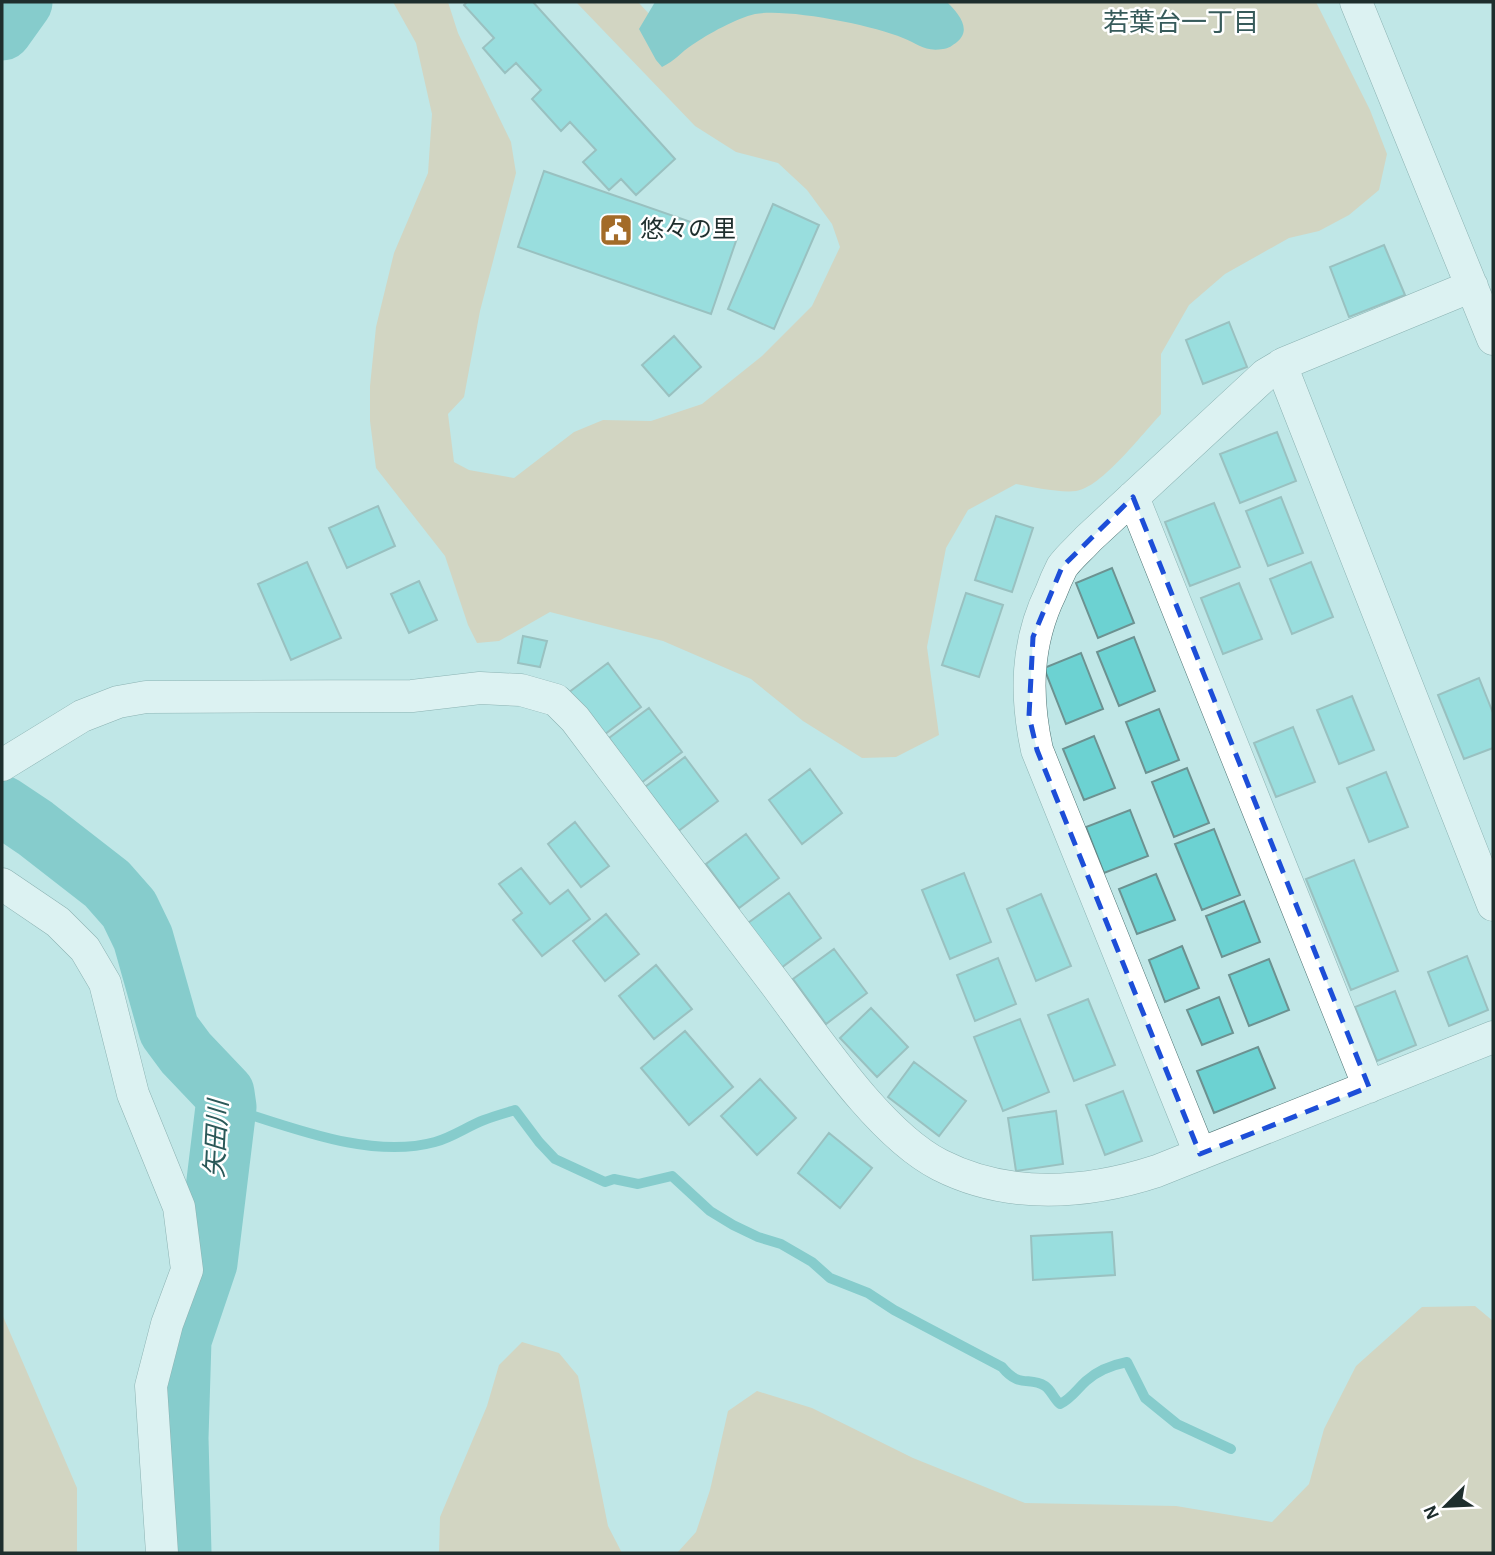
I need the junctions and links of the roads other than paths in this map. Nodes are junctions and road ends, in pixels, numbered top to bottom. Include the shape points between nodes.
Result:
1 (1363, 4) edge
2 (1472, 286) junction
3 (1493, 340) edge
4 (1281, 365) junction
5 (1133, 497) junction
6 (2, 765) edge
7 (2, 884) edge
8 (1493, 905) edge
9 (1493, 1037) edge
10 (1369, 1087) junction
11 (1200, 1154) junction
12 (162, 1553) edge

1 - 2 street
2 - 3 street
2 - 4 street
4 - 5 street
4 - 8 street
5 - 10 street
5 - 11 street via 1062,567 1033,637 1029,716 1037,750
6 - 11 street via 82,716 146,697 412,696 480,688 521,690 556,700 853,1085 919,1153 968,1177 1045,1192 1119,1184
7 - 12 street via 58,922 85,949 105,983 133,1094 179,1207 187,1270 150,1386
9 - 10 street
10 - 11 street

